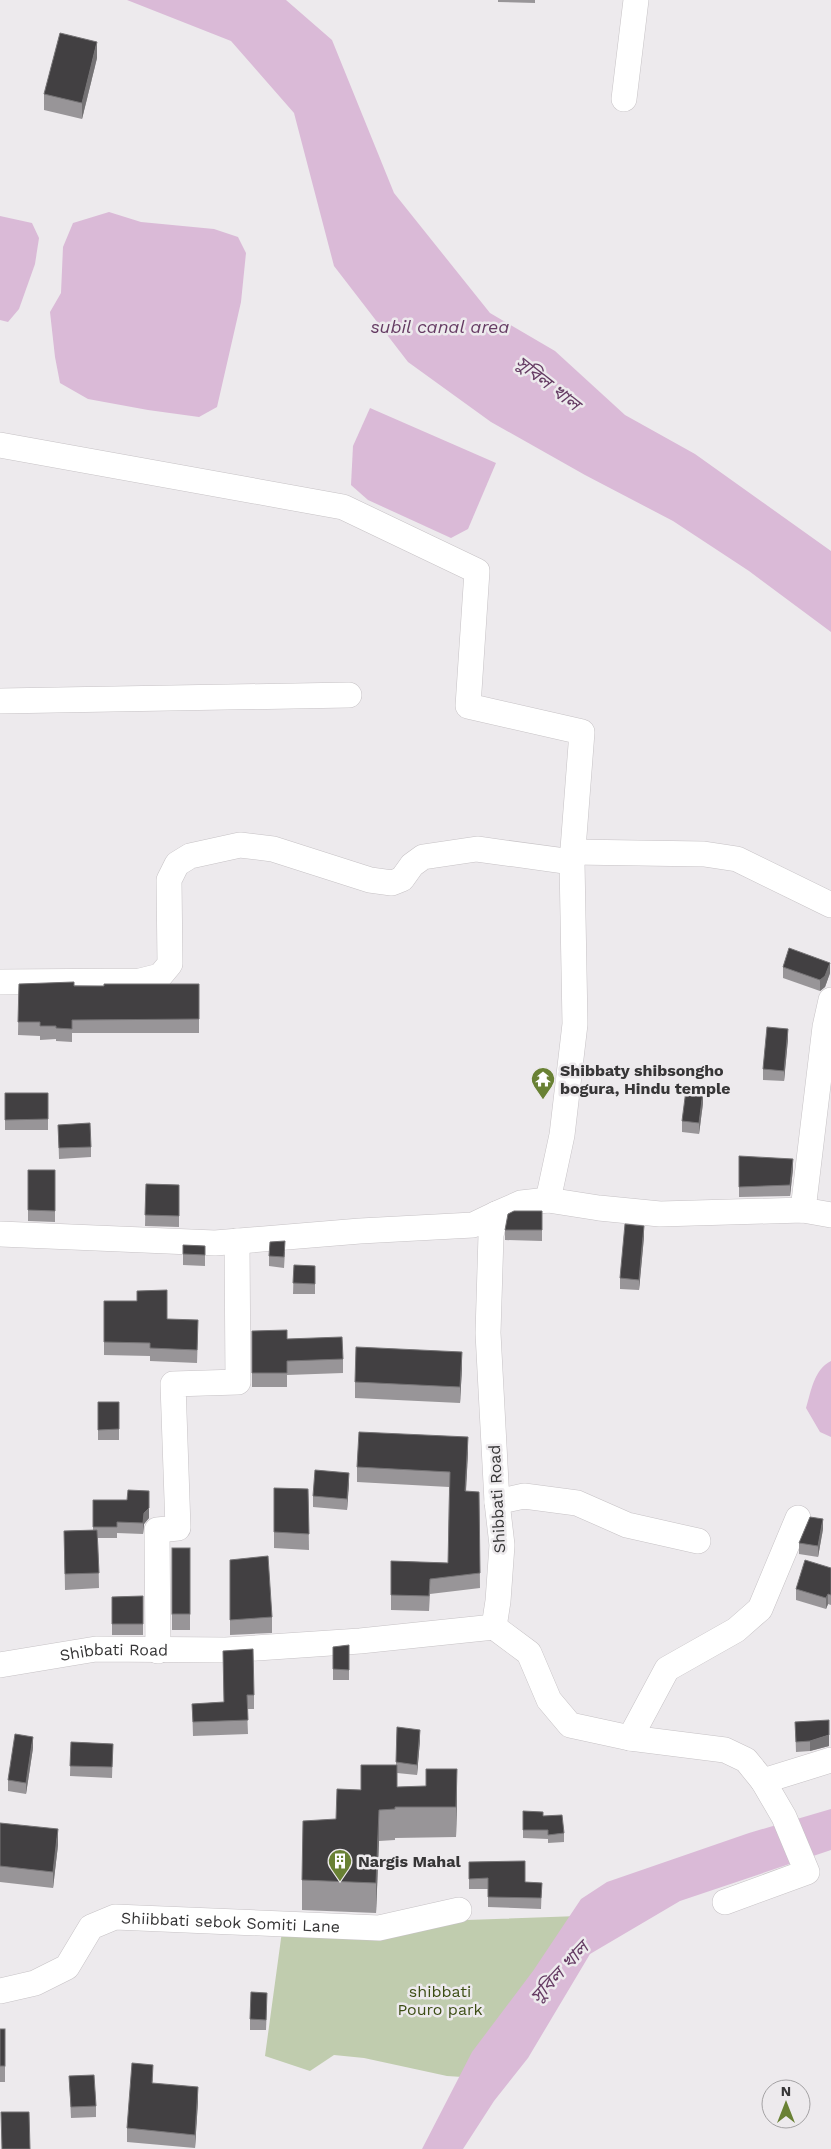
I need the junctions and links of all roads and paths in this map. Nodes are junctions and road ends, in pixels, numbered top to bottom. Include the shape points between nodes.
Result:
1 (636, 0) edge
2 (624, 99) dead end
3 (0, 446) edge
4 (349, 695) dead end
5 (0, 701) edge
6 (573, 857) junction
7 (831, 905) edge
8 (0, 982) edge
9 (831, 1000) edge
10 (548, 1200) junction
11 (803, 1210) junction
12 (496, 1214) junction
13 (831, 1215) edge
14 (0, 1234) edge
15 (237, 1241) junction
16 (497, 1502) junction
17 (798, 1518) dead end
18 (698, 1541) dead end
19 (494, 1627) junction
20 (158, 1650) junction
21 (0, 1664) edge
22 (630, 1738) junction
23 (831, 1760) edge
24 (763, 1781) junction
25 (725, 1902) dead end
26 (459, 1910) dead end
27 (0, 1991) edge

1 - 2 street
3 - 6 street via 343,507 476,571 468,706 582,732
4 - 5 street
6 - 7 street via 704,854 737,859
6 - 8 street via 477,848 423,857 402,880 392,884 273,849 240,845 190,856 177,864 169,880 170,964 160,976 140,980
6 - 10 street via 575,1024 562,1135
9 - 11 street
10 - 11 street via 660,1214
10 - 12 street via 522,1204
11 - 13 street
12 - 15 street via 473,1225
12 - 16 street, Shibbati Road via 491,1235 488,1333
14 - 15 street via 205,1243
15 - 20 street via 238,1382 173,1384 178,1528 157,1530
16 - 18 street via 524,1496 577,1503 628,1525
16 - 19 street, Shibbati Road via 502,1545
17 - 22 street via 760,1609 736,1630 667,1670
19 - 20 street, Shibbati Road via 360,1641 226,1650
19 - 22 street via 528,1653 549,1700 570,1725
20 - 21 street, Shibbati Road via 96,1648
22 - 24 street via 725,1750 746,1760
23 - 24 street
24 - 25 street via 784,1817 807,1872
26 - 27 street, Shiibbati sebok Somiti Lane via 379,1928 115,1917 91,1927 67,1967 35,1983

